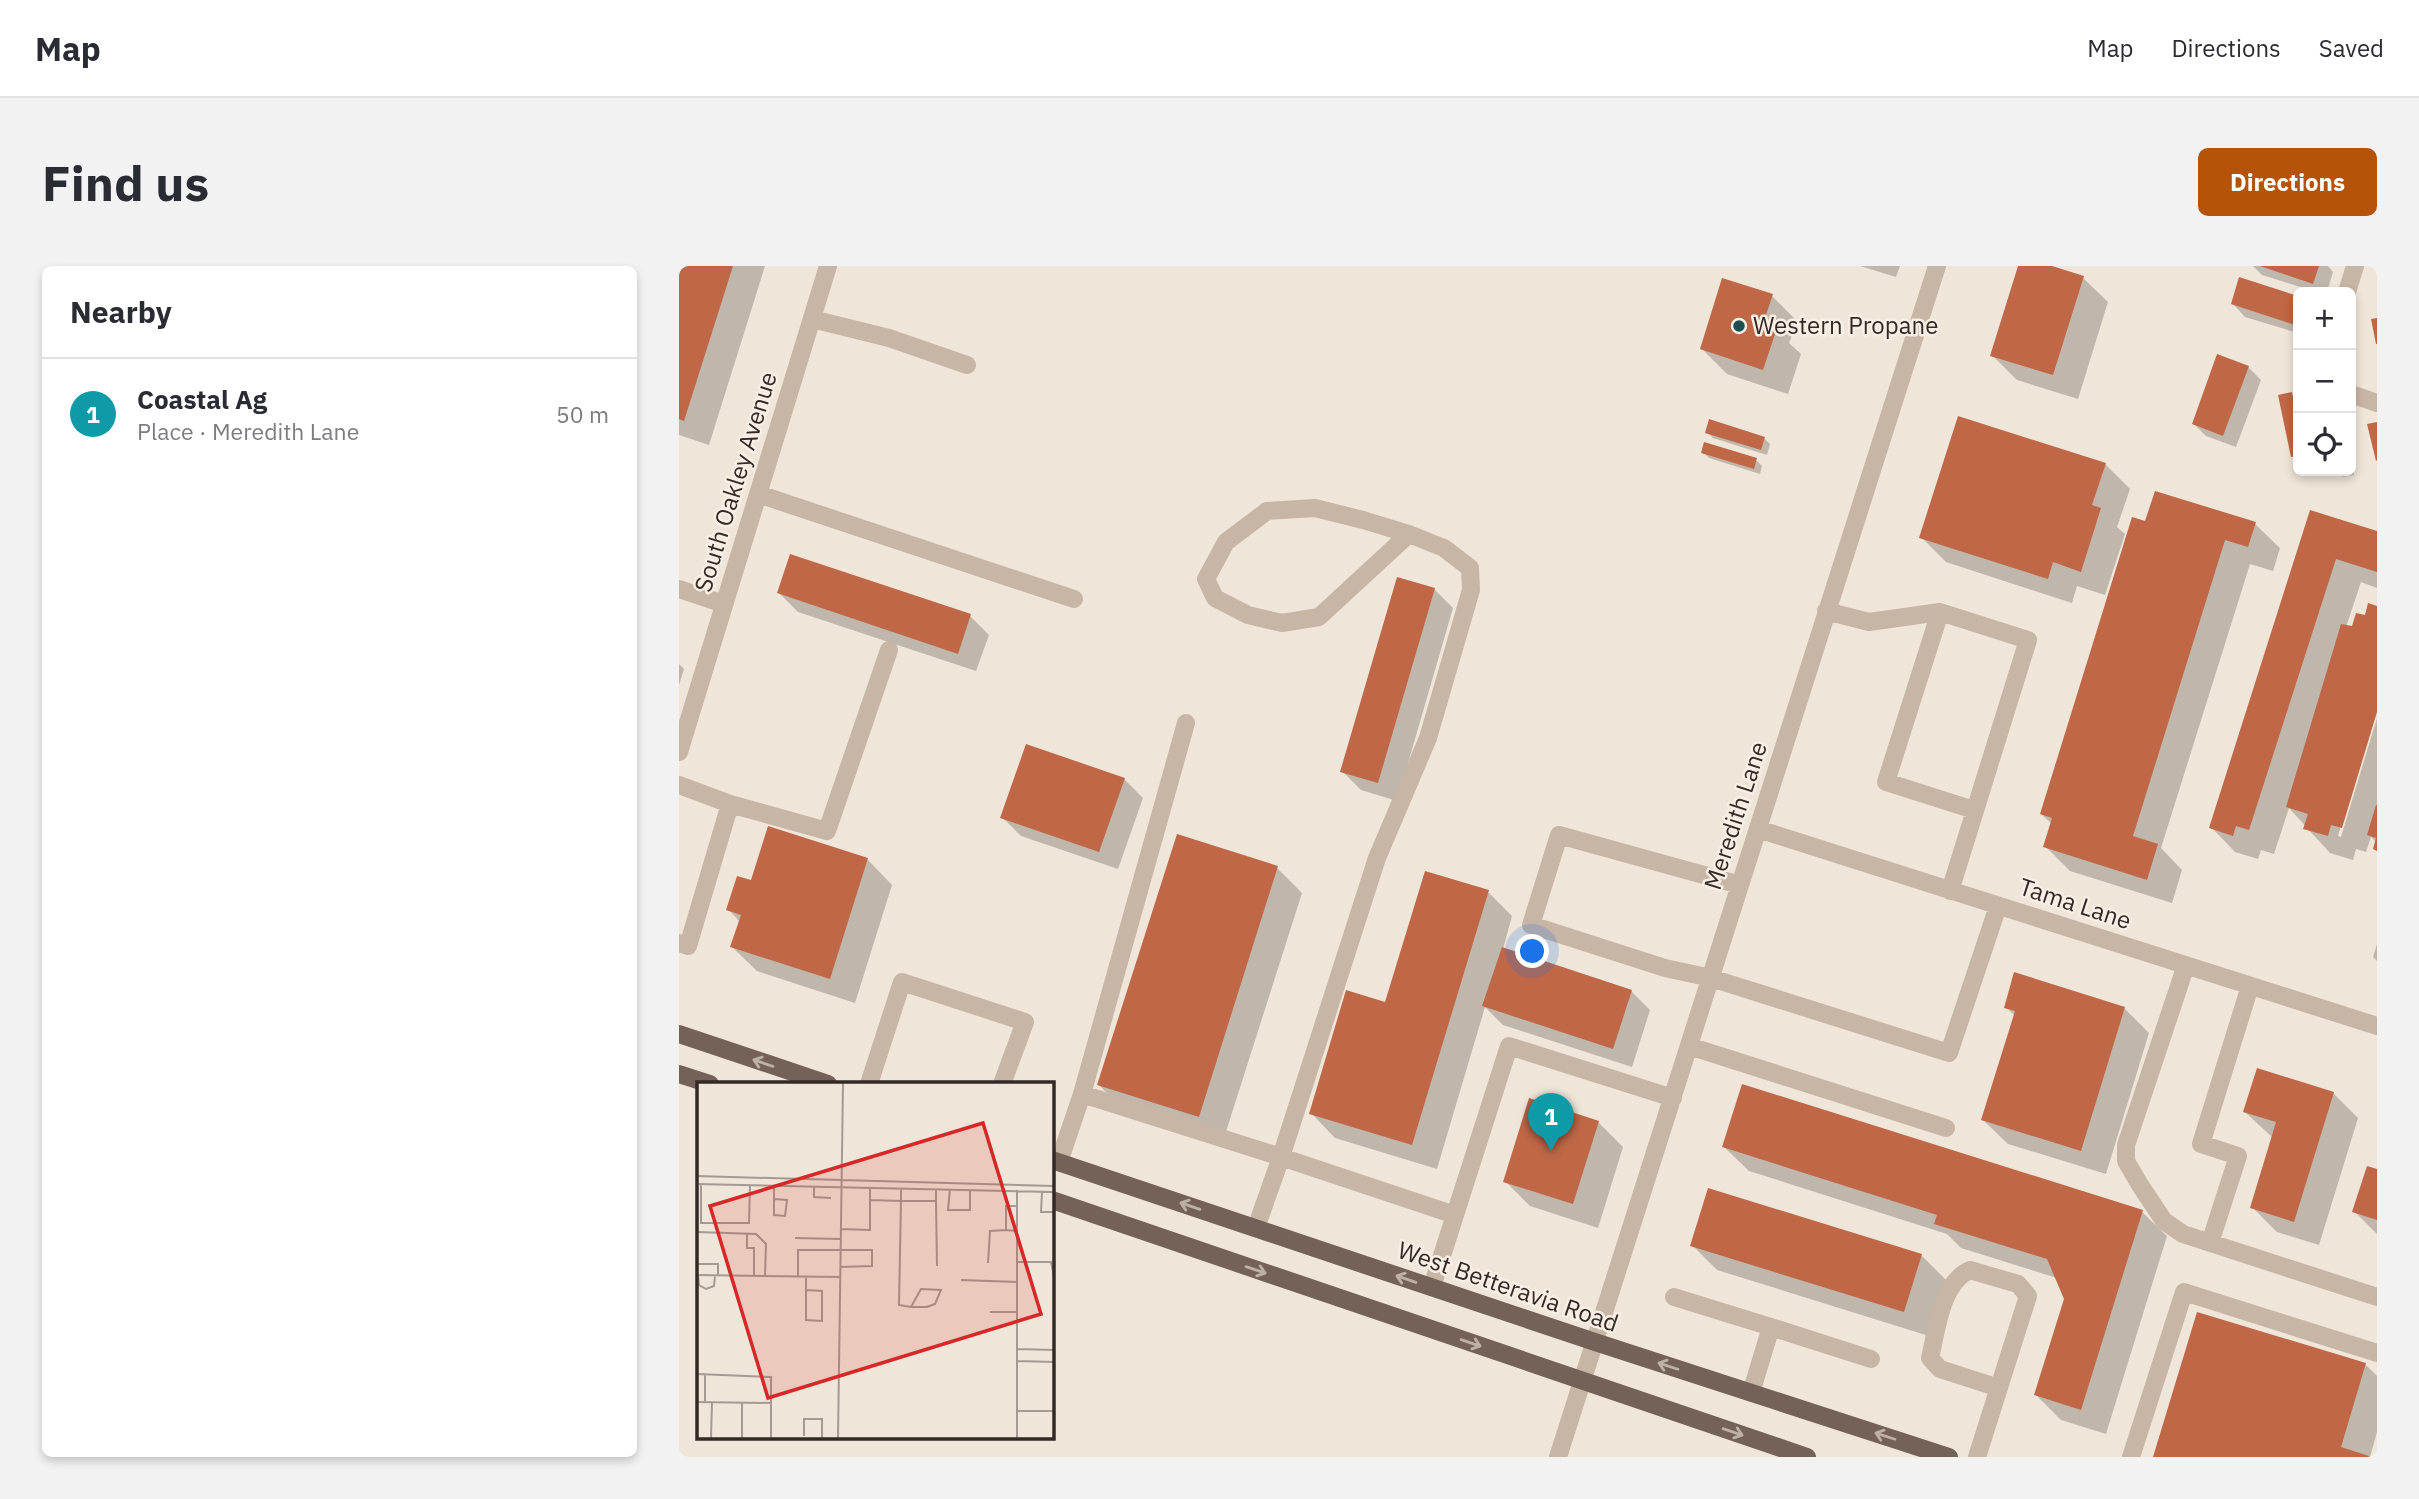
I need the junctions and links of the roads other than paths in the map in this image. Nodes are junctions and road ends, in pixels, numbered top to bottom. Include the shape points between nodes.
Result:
1 (828, 266) edge
2 (1937, 266) edge
3 (2355, 266) edge
4 (2349, 287) edge
5 (812, 319) junction
6 (967, 365) dead end
7 (2356, 396) edge
8 (2377, 402) edge
9 (758, 494) junction
10 (1409, 534) junction
11 (679, 589) edge
12 (1073, 599) dead end
13 (725, 604) junction
14 (1826, 611) junction
15 (1940, 612) junction
16 (889, 650) dead end
17 (1186, 723) dead end
18 (679, 752) edge
19 (679, 785) edge
20 (730, 804) junction
21 (1974, 810) junction
22 (1758, 829) junction
23 (1740, 885) junction
24 (1950, 891) junction
25 (1998, 906) junction
26 (679, 943) edge
27 (2186, 965) junction
28 (1711, 978) junction
29 (2250, 986) junction
30 (2377, 1026) edge
31 (679, 1034) edge
32 (1689, 1046) junction
33 (679, 1074) edge
34 (704, 1082) edge
35 (822, 1082) edge
36 (870, 1082) edge
37 (1003, 1082) edge
38 (1082, 1094) junction
39 (1673, 1098) junction
40 (1946, 1128) dead end
41 (1280, 1157) junction
42 (1055, 1161) edge
43 (1053, 1200) edge
44 (1455, 1215) junction
45 (1256, 1228) junction
46 (2210, 1243) junction
47 (1432, 1287) junction
48 (1674, 1297) dead end
49 (2377, 1297) edge
50 (1771, 1327) junction
51 (1595, 1342) junction
52 (2377, 1353) edge
53 (1871, 1359) dead end
54 (1583, 1381) junction
55 (1999, 1388) junction
56 (1751, 1393) junction
57 (1558, 1457) edge
58 (1807, 1457) edge
59 (1949, 1457) edge
60 (1977, 1457) edge
61 (2131, 1457) edge

1 - 5 street, South Oakley Avenue
2 - 14 street, Meredith Lane
3 - 4 street
5 - 6 street via 890,338
5 - 9 street, South Oakley Avenue
7 - 8 street
9 - 12 street
9 - 13 street, South Oakley Avenue
10 - 10 street via 1315,508 1267,512 1226,542 1206,579 1215,598 1248,615 1283,623 1319,617
10 - 41 street via 1444,548 1470,568 1471,590 1428,738 1377,858
11 - 13 street
13 - 18 street, South Oakley Avenue
14 - 15 street via 1868,622
14 - 22 street, Meredith Lane
15 - 21 street via 2028,640
15 - 21 street via 1886,782
16 - 20 street via 827,831
17 - 38 street
19 - 20 street
20 - 26 street via 688,946
21 - 24 street
22 - 23 street, Meredith Lane
22 - 24 street, Tama Lane
23 - 28 street, Meredith Lane
23 - 28 street via 1559,835 1531,925
24 - 25 street, Tama Lane
25 - 27 street, Tama Lane
25 - 28 street via 1949,1053
27 - 29 street, Tama Lane
27 - 46 street via 2126,1145 2126,1161 2164,1221 2183,1234
28 - 32 street, Meredith Lane
29 - 30 street, Tama Lane
29 - 46 street via 2201,1144 2238,1156
35 -> 31 main road
32 - 39 street, Meredith Lane
32 - 40 street
33 - 34 main road
36 - 37 street via 902,982 1025,1022
38 - 41 street
38 - 42 street
39 - 44 street via 1509,1046
39 - 51 street, Meredith Lane
41 - 44 street
41 - 45 street
45 -> 42 main road, West Betteravia Road
43 -> 54 main road
44 - 47 street
47 -> 45 main road, West Betteravia Road
46 - 49 street
47 - 51 main road, West Betteravia Road
48 - 50 street
50 - 53 street
50 - 56 street
51 - 54 street, Meredith Lane
56 -> 51 main road, West Betteravia Road
52 - 61 street via 2184,1292
54 - 57 street, Meredith Lane
54 -> 58 main road
55 - 55 street via 2028,1296 2018,1284 1970,1270 1957,1276 1943,1306 1930,1358 1940,1369
55 - 60 street
59 -> 56 main road, West Betteravia Road

